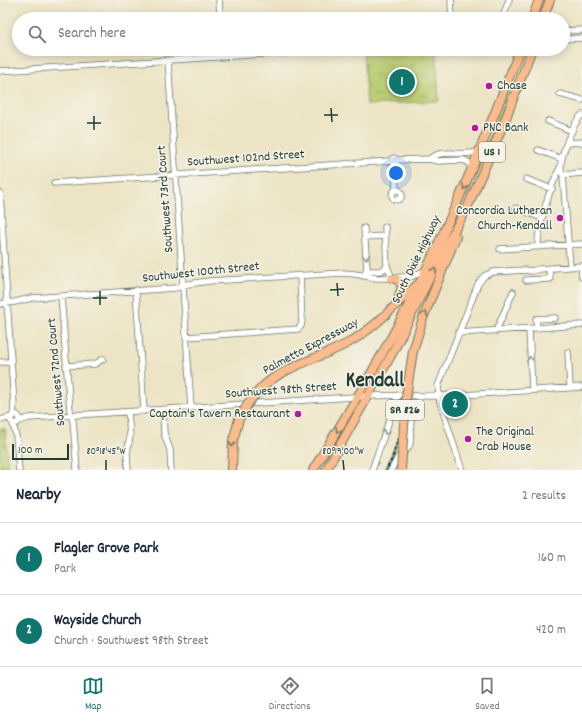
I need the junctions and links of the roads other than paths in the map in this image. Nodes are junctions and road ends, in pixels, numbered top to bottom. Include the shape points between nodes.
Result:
1 (219, 0) edge
2 (451, 0) edge
3 (509, 0) edge
4 (539, 0) edge
5 (550, 0) edge
6 (220, 12) edge
7 (452, 12) edge
8 (505, 12) edge
9 (535, 12) edge
10 (545, 12) edge
11 (582, 30) edge
12 (571, 31) edge
13 (582, 38) edge
14 (570, 39) edge
15 (237, 56) edge
16 (517, 56) edge
17 (529, 56) edge
18 (222, 57) joint
19 (168, 60) junction
20 (0, 71) edge
21 (560, 94) dead end
22 (582, 100) edge
23 (581, 116) edge
24 (548, 121) dead end
25 (572, 131) junction
26 (582, 142) edge
27 (567, 143) junction
28 (538, 150) dead end
29 (480, 151) junction
30 (438, 154) junction
31 (429, 159) junction
32 (562, 159) junction
33 (438, 161) junction
34 (394, 162) junction
35 (560, 168) junction
36 (472, 169) junction
37 (582, 173) edge
38 (175, 175) junction
39 (563, 175) junction
40 (526, 179) dead end
41 (54, 182) dead end
42 (552, 188) junction
43 (396, 190) dead end
44 (0, 193) edge
45 (468, 206) junction
46 (516, 208) dead end
47 (542, 218) junction
48 (385, 227) dead end
49 (364, 228) dead end
50 (385, 236) junction
51 (365, 237) junction
52 (568, 244) junction
53 (582, 244) edge
54 (538, 247) junction
55 (500, 249) dead end
56 (2, 252) edge
57 (387, 266) junction
58 (582, 266) edge
59 (570, 267) junction
60 (549, 268) junction
61 (426, 270) junction
62 (366, 273) junction
63 (300, 276) junction
64 (582, 277) edge
65 (389, 278) junction
66 (526, 280) dead end
67 (420, 282) junction
68 (183, 286) junction
69 (136, 290) junction
70 (513, 292) dead end
71 (62, 296) junction
72 (7, 303) junction
73 (0, 304) edge
74 (397, 304) junction
75 (555, 318) dead end
76 (582, 325) edge
77 (537, 328) junction
78 (529, 329) junction
79 (496, 331) junction
80 (458, 333) junction
81 (186, 336) junction
82 (568, 352) dead end
83 (103, 359) dead end
84 (0, 362) edge
85 (11, 362) junction
86 (66, 366) junction
87 (570, 387) junction
88 (582, 387) edge
89 (532, 390) junction
90 (398, 395) junction
91 (439, 395) junction
92 (369, 396) junction
93 (420, 396) junction
94 (358, 397) junction
95 (191, 408) junction
96 (163, 410) junction
97 (144, 411) junction
98 (128, 412) junction
99 (71, 416) junction
100 (15, 419) junction
101 (0, 420) edge
102 (19, 470) edge
103 (77, 470) edge
104 (128, 470) edge
105 (171, 470) edge
106 (232, 470) edge
107 (313, 470) edge
108 (326, 470) edge
109 (372, 470) edge
110 (391, 470) edge
111 (401, 470) edge
112 (462, 470) edge

1 - 6 street
2 - 7 street
3 - 8 street
4 - 9 highway
5 - 10 highway
11 - 12 street
13 - 14 street
15 - 18 street
16 - 29 highway, South Dixie Highway / US 1
17 - 45 highway, South Dixie Highway / US 1
18 - 19 street
19 - 20 street
19 - 38 street, Southwest 73rd Court
21 - 22 street
23 - 25 street
24 - 25 street
25 - 27 street
26 - 27 street
27 - 32 street
28 - 32 street
29 - 30 street, Southwest 102nd Street
29 - 36 highway, South Dixie Highway / US 1
30 - 31 street, Southwest 102nd Street
30 - 33 street
31 - 33 street, Southwest 102nd Street
31 - 34 street, Southwest 102nd Street
32 - 35 street
33 - 36 street, Southwest 102nd Street via 464,160
34 - 38 street, Southwest 102nd Street
34 - 43 street
35 - 39 street
35 - 42 street
36 -> 61 highway, South Dixie Highway / US 1
37 - 39 street
38 - 41 street, Southwest 102nd Street
38 - 68 street, Southwest 73rd Court
39 - 52 street
40 - 42 street
42 - 47 street
44 - 56 street
92 -> 45 highway, South Dixie Highway / US 1
111 -> 45 highway, SR 826, bridge via 406,397 414,351 423,318
46 - 47 street
47 - 54 street
48 - 50 street
49 - 51 street
50 - 51 street
50 - 57 street
51 -> 62 street
52 - 53 street
52 - 54 street
52 - 59 street
54 - 55 street
56 - 72 street
57 - 62 street via 381,271
57 - 65 street
58 - 59 street
58 - 64 street
59 - 60 street
60 - 66 street via 550,279
60 - 80 street via 493,272 484,276 478,284
61 - 65 street, Southwest 100th Street via 414,276
61 - 67 highway, South Dixie Highway / US 1
62 - 63 street, Southwest 100th Street
62 - 65 street, Southwest 100th Street
63 - 68 street, Southwest 100th Street via 209,281
63 - 81 street via 300,328
65 - 74 highway via 398,280 402,285
67 - 74 highway, Palmetto Expressway
67 - 94 highway, South Dixie Highway / US 1
68 - 69 street, Southwest 100th Street
68 - 81 street, Southwest 73rd Court
69 - 71 street, Southwest 100th Street
69 - 97 street
70 - 79 street
71 - 72 street, Southwest 100th Street
71 - 86 street, Southwest 72nd Court
72 - 73 street, Southwest 100th Street
72 - 85 street
74 -> 106 highway, Palmetto Expressway, bridge via 379,322 353,340 280,374 261,388 239,419 232,441
75 - 77 street via 536,319
76 - 77 street
77 - 78 street
78 - 79 street
89 -> 78 street
79 - 80 street
80 - 91 street via 439,384
81 - 95 street, Southwest 73rd Court
82 - 87 street
83 - 86 street via 95,364
84 - 85 street
85 - 100 street
86 - 99 street, Southwest 72nd Court
87 - 88 street, Southwest 98th Street
87 - 89 street, Southwest 98th Street
89 - 91 street, Southwest 98th Street
90 - 92 street, Southwest 98th Street
90 - 93 street, Southwest 98th Street
90 -> 109 street
91 - 93 street, Southwest 98th Street
91 - 112 street
92 - 94 street, Southwest 98th Street
92 - 108 highway, South Dixie Highway / US 1
93 - 110 street via 411,418 410,444 398,456
94 - 95 street, Southwest 98th Street
94 -> 107 highway, South Dixie Highway / US 1
95 - 96 street, Southwest 98th Street
96 - 97 street, Southwest 98th Street
96 - 105 street via 164,434 170,450
97 - 98 street, Southwest 98th Street
98 - 99 street, Southwest 98th Street
98 - 104 street
99 - 100 street, Southwest 98th Street
99 - 103 street, Southwest 72nd Court
100 - 101 street, Southwest 98th Street
100 - 102 street

